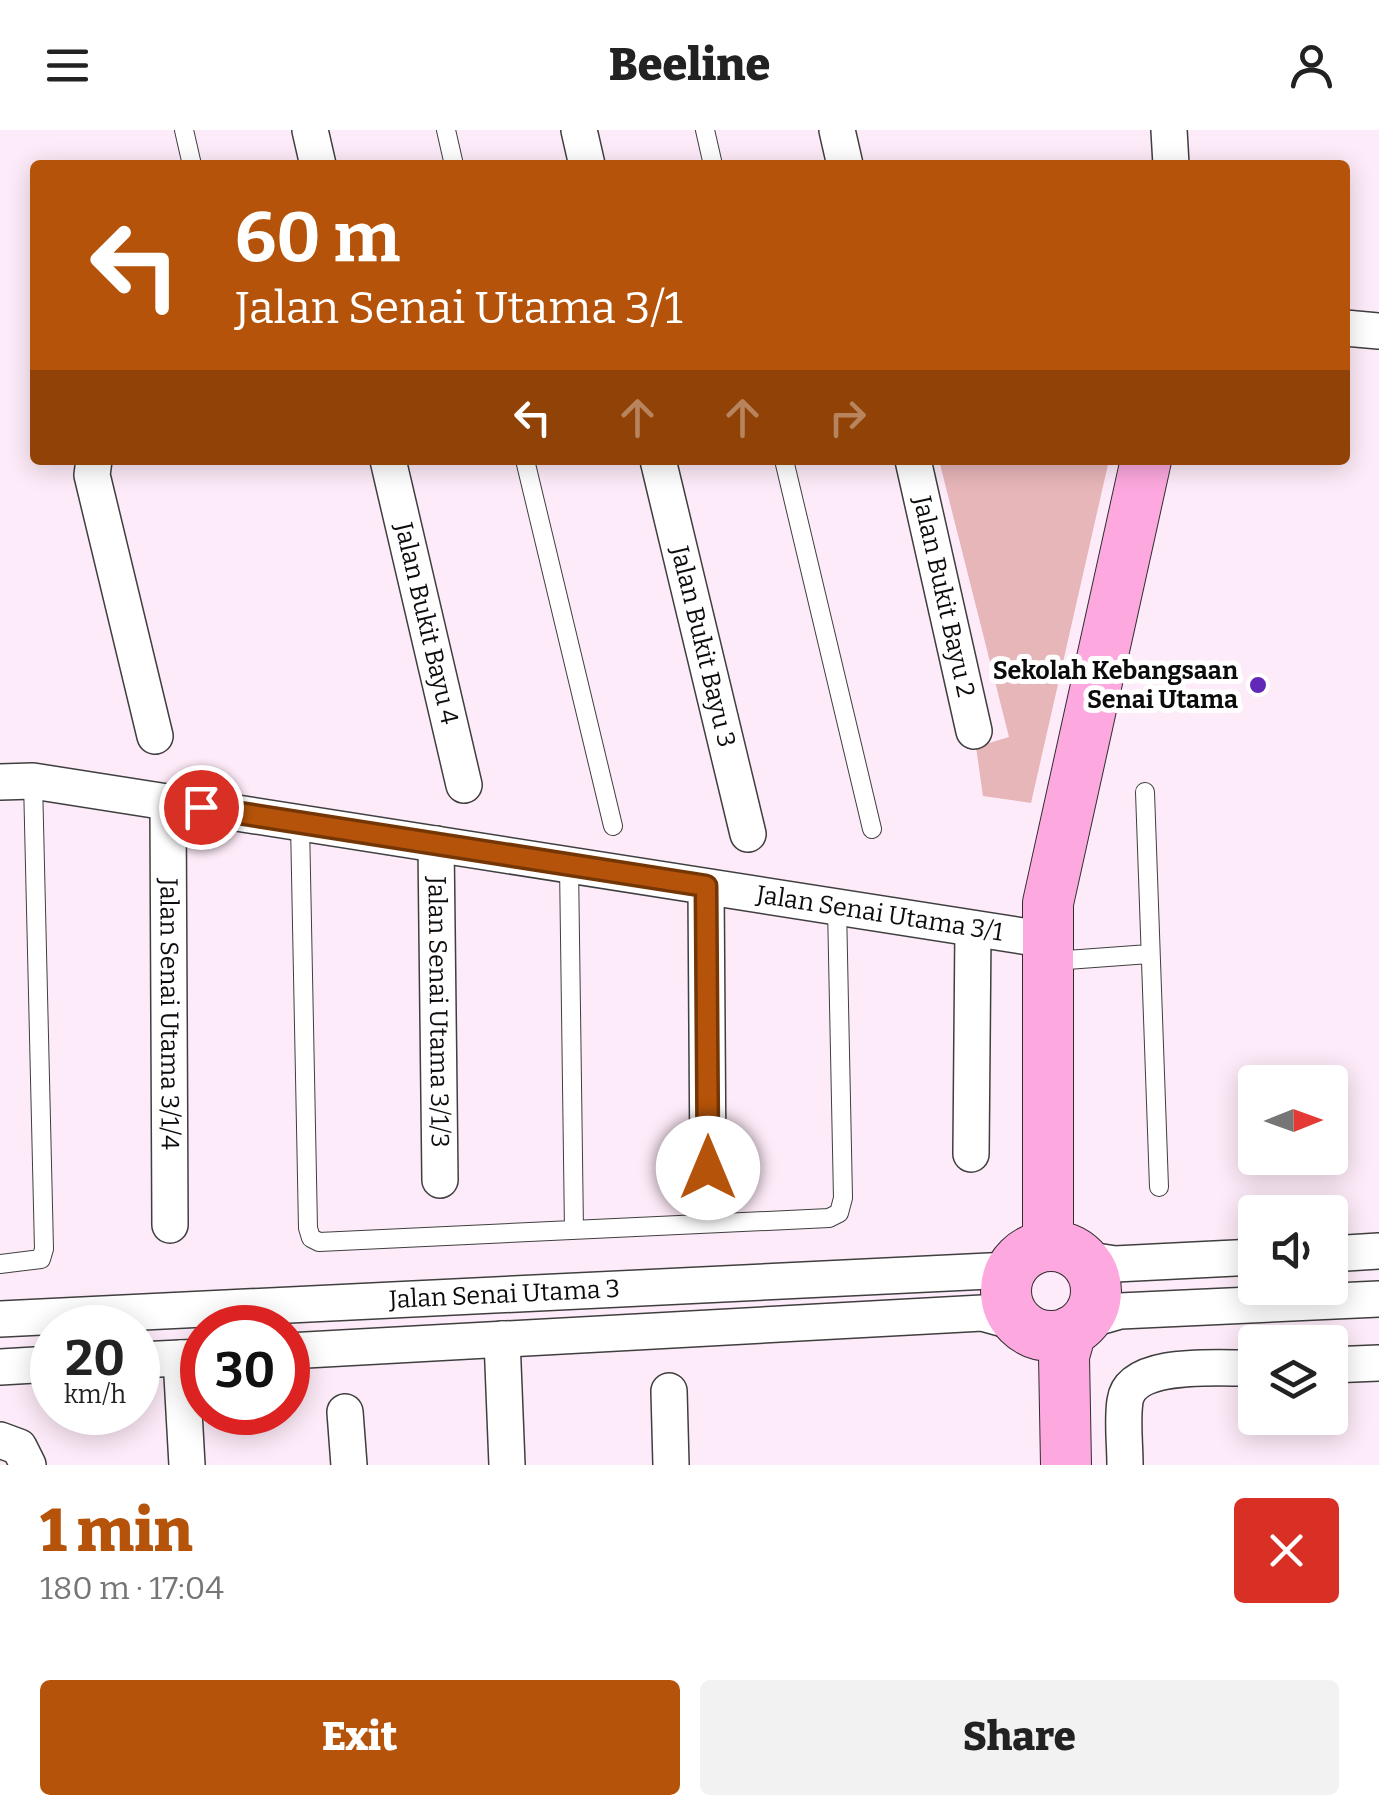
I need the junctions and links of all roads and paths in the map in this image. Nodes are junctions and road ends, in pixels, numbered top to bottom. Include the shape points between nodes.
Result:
1 (184, 130) edge
2 (310, 130) edge
3 (446, 130) edge
4 (579, 130) edge
5 (705, 130) edge
6 (837, 130) edge
7 (1169, 130) edge
8 (191, 160) edge
9 (317, 160) edge
10 (453, 160) edge
11 (587, 160) edge
12 (713, 160) edge
13 (844, 160) edge
14 (1171, 160) edge
15 (1350, 328) edge
16 (1379, 330) edge
17 (93, 465) edge
18 (389, 465) edge
19 (526, 465) edge
20 (659, 465) edge
21 (785, 465) edge
22 (914, 465) edge
23 (1145, 465) edge
24 (974, 731) dead end
25 (154, 736) dead end
26 (17, 781) edge
27 (464, 785) dead end
28 (1145, 792) dead end
29 (168, 802) junction
30 (300, 823) junction
31 (613, 826) dead end
32 (872, 829) dead end
33 (748, 834) dead end
34 (436, 844) junction
35 (569, 865) junction
36 (706, 886) junction
37 (837, 907) junction
38 (973, 928) junction
39 (1048, 951) junction
40 (1149, 954) junction
41 (970, 1154) dead end
42 (708, 1168) dead end
43 (440, 1180) dead end
44 (1159, 1187) dead end
45 (170, 1225) dead end
46 (574, 1230) junction
47 (1379, 1251) edge
48 (1348, 1253) edge
49 (1047, 1258) junction
50 (1238, 1258) edge
51 (0, 1264) edge
52 (1379, 1299) edge
53 (320, 1302) junction
54 (0, 1319) edge
55 (1051, 1327) junction
56 (310, 1334) edge
57 (502, 1339) junction
58 (310, 1350) edge
59 (1379, 1363) edge
60 (1348, 1364) edge
61 (30, 1365) edge
62 (0, 1367) edge
63 (1238, 1369) edge
64 (669, 1391) dead end
65 (345, 1412) dead end
66 (188, 1435) edge
67 (0, 1440) edge
68 (28, 1465) edge
69 (187, 1465) edge
70 (349, 1465) edge
71 (507, 1465) edge
72 (671, 1465) edge
73 (1032, 1465) edge
74 (1066, 1465) edge
75 (1125, 1465) edge

1 - 8 lane
2 - 9 street
3 - 10 lane
4 - 11 street
5 - 12 lane
6 - 13 street
7 - 14 street
15 - 16 street
17 - 25 street
18 - 27 street, Jalan Bukit Bayu 4
19 - 31 lane
20 - 33 street, Jalan Bukit Bayu 3
21 - 32 lane
22 - 24 street, Jalan Bukit Bayu 2
23 - 39 street via 1052,882
26 - 29 street, Jalan Senai Utama 3/1
26 - 51 lane via 44,1248 41,1259
28 - 40 lane
29 - 30 street, Jalan Senai Utama 3/1
29 - 45 street, Jalan Senai Utama 3/1/4
30 - 34 street, Jalan Senai Utama 3/1
30 - 46 lane via 311,1238
34 - 35 street, Jalan Senai Utama 3/1
34 - 43 street, Jalan Senai Utama 3/1/3
35 - 36 street, Jalan Senai Utama 3/1
35 - 46 lane
36 - 37 street, Jalan Senai Utama 3/1
36 - 42 street
37 - 38 street, Jalan Senai Utama 3/1
37 - 46 lane via 839,1213
38 - 39 street, Jalan Senai Utama 3/1
38 - 41 street
39 - 40 lane
39 - 49 street
40 - 44 lane
47 - 48 street
49 - 50 street, Jalan Senai Utama 3 via 1115,1264
49 - 53 street, Jalan Senai Utama 3
49 - 55 street via 1006,1298
49 - 55 street via 1095,1283 1092,1310
52 - 55 street, Jalan Senai Utama 3 via 1120,1311
53 - 54 street, Jalan Senai Utama 3
53 - 56 street
55 - 57 street, Jalan Senai Utama 3 via 982,1313
55 - 73 street
55 - 74 street via 1064,1356
57 - 58 street, Jalan Senai Utama 3
57 - 71 street
59 - 60 street
61 - 62 street
63 - 75 street via 1136,1379 1125,1397
64 - 72 street
65 - 70 street
66 - 69 street
67 - 68 street via 19,1446

